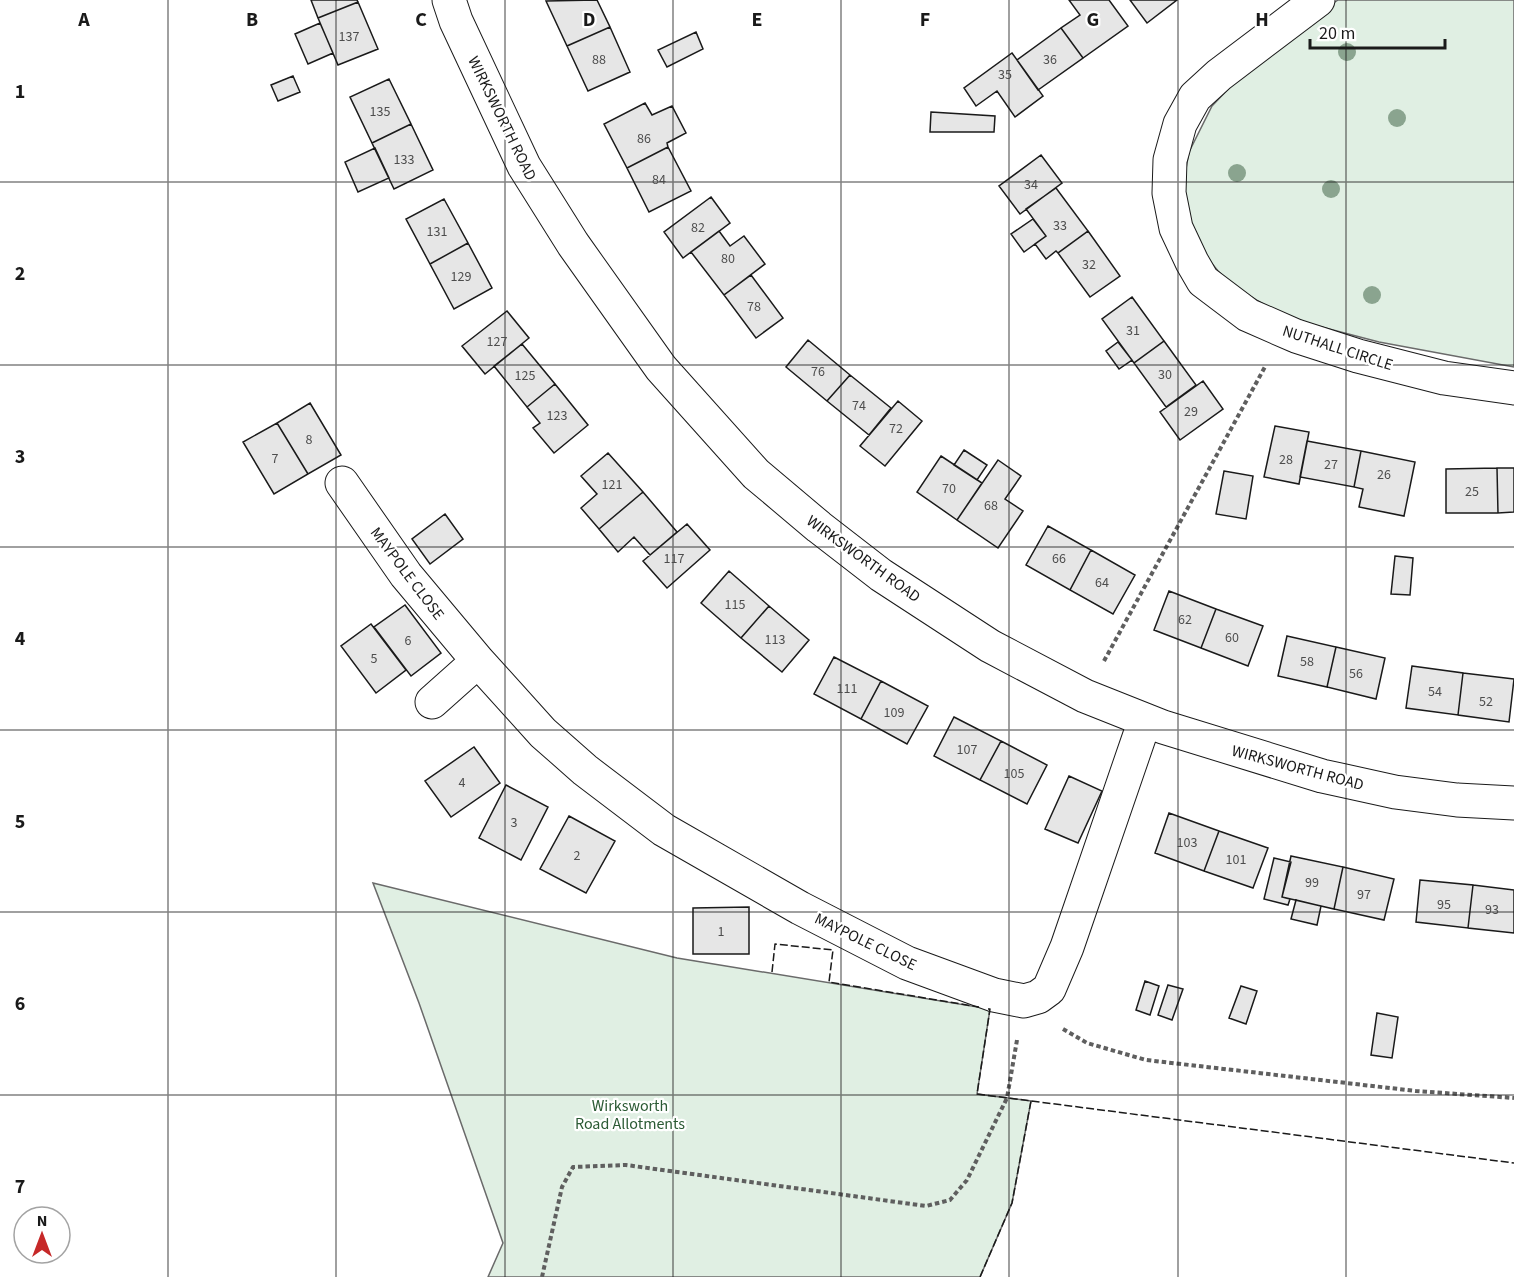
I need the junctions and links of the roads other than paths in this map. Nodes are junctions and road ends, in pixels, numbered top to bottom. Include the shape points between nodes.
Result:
1 (449, 0) edge
2 (1318, 0) edge
3 (1514, 388) edge
4 (342, 483) dead end
5 (478, 661) junction
6 (432, 702) dead end
7 (1145, 720) junction
8 (1514, 803) edge

1 - 7 street, WIRKSWORTH ROAD via 524,165 573,244 661,368 756,474 881,575 990,646 1085,696
2 - 3 street, NUTHALL CIRCLE via 1195,97 1180,124 1170,160 1169,193 1176,228 1203,281 1248,315 1358,356 1433,375
4 - 5 street, MAYPOLE CLOSE via 406,575
5 - 6 street
5 - 7 street, MAYPOLE CLOSE via 543,733 664,830 800,909 907,963 994,995 1024,1001 1049,989
7 - 8 street, WIRKSWORTH ROAD via 1322,776 1395,792

